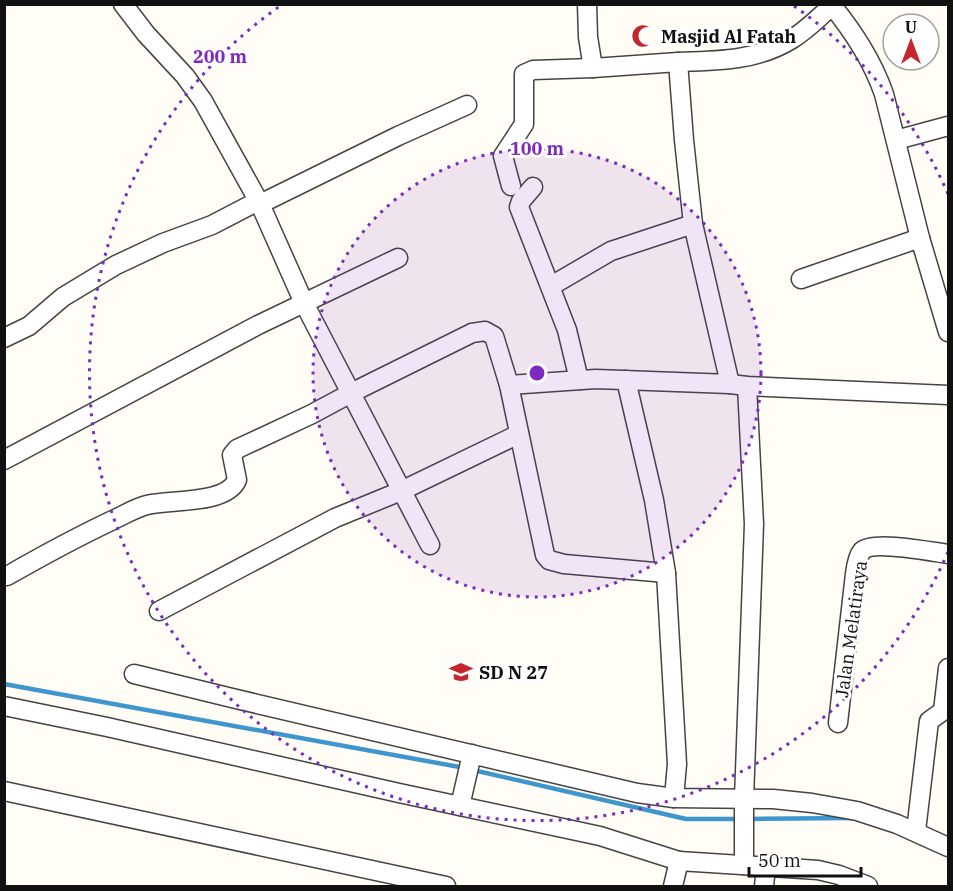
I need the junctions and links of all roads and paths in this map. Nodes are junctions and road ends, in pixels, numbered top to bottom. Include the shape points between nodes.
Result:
1 (123, 4) edge
2 (587, 4) edge
3 (832, 5) edge
4 (678, 62) junction
5 (593, 68) junction
6 (467, 105) dead end
7 (948, 126) edge
8 (896, 140) junction
9 (511, 186) dead end
10 (533, 187) dead end
11 (259, 202) junction
12 (693, 224) junction
13 (920, 238) junction
14 (398, 258) dead end
15 (801, 279) dead end
16 (551, 286) junction
17 (304, 303) junction
18 (948, 332) edge
19 (4, 338) edge
20 (579, 380) junction
21 (626, 380) junction
22 (509, 385) junction
23 (738, 385) junction
24 (351, 393) junction
25 (948, 395) edge
26 (519, 434) junction
27 (4, 459) edge
28 (401, 491) junction
29 (430, 545) dead end
30 (948, 554) edge
31 (666, 573) junction
32 (8, 576) dead end
33 (159, 611) dead end
34 (948, 668) edge
35 (134, 674) dead end
36 (4, 706) edge
37 (838, 723) dead end
38 (470, 760) junction
39 (4, 791) edge
40 (674, 798) junction
41 (461, 800) junction
42 (744, 806) junction
43 (915, 831) junction
44 (948, 847) edge
45 (679, 861) junction
46 (744, 861) junction
47 (766, 867) junction
48 (861, 885) edge
49 (446, 886) edge
50 (673, 886) edge
51 (764, 886) edge

1 - 11 street via 203,101
2 - 5 street
3 - 4 street via 794,38 771,50 738,59
3 - 8 street via 878,75
4 - 5 street
4 - 12 street
5 - 9 street via 533,70 524,74 524,124 503,156
6 - 11 street
7 - 8 street
8 - 13 street
10 - 16 street via 519,207
11 - 17 street
11 - 19 street via 116,265 63,297 29,326
12 - 16 street via 611,251
12 - 23 street
13 - 15 street
13 - 18 street
14 - 17 street
16 - 20 street
17 - 24 street
17 - 27 street
20 - 21 street
20 - 22 street
21 - 23 street
21 - 31 street via 654,500
22 - 24 street via 494,336 485,331 472,333
22 - 26 street
23 - 25 street
23 - 42 street via 754,524
24 - 28 street
24 - 32 street via 237,448 232,455 237,480 233,487 198,500 146,505
26 - 28 street
26 - 31 street via 541,545 549,560
28 - 29 street
28 - 33 street via 335,518
30 - 37 street, Jalan Melatiraya via 884,547 862,552 857,561
31 - 40 street via 676,764
34 - 43 street via 943,711 929,721
35 - 38 street
36 - 41 street
38 - 40 street
38 - 41 street
39 - 49 street
40 - 42 street
41 - 45 street
42 - 43 street via 773,799 812,803 857,812
42 - 46 street
43 - 44 street
45 - 46 street
45 - 50 street
46 - 47 street
47 - 48 street via 818,870 839,874
47 - 51 street

